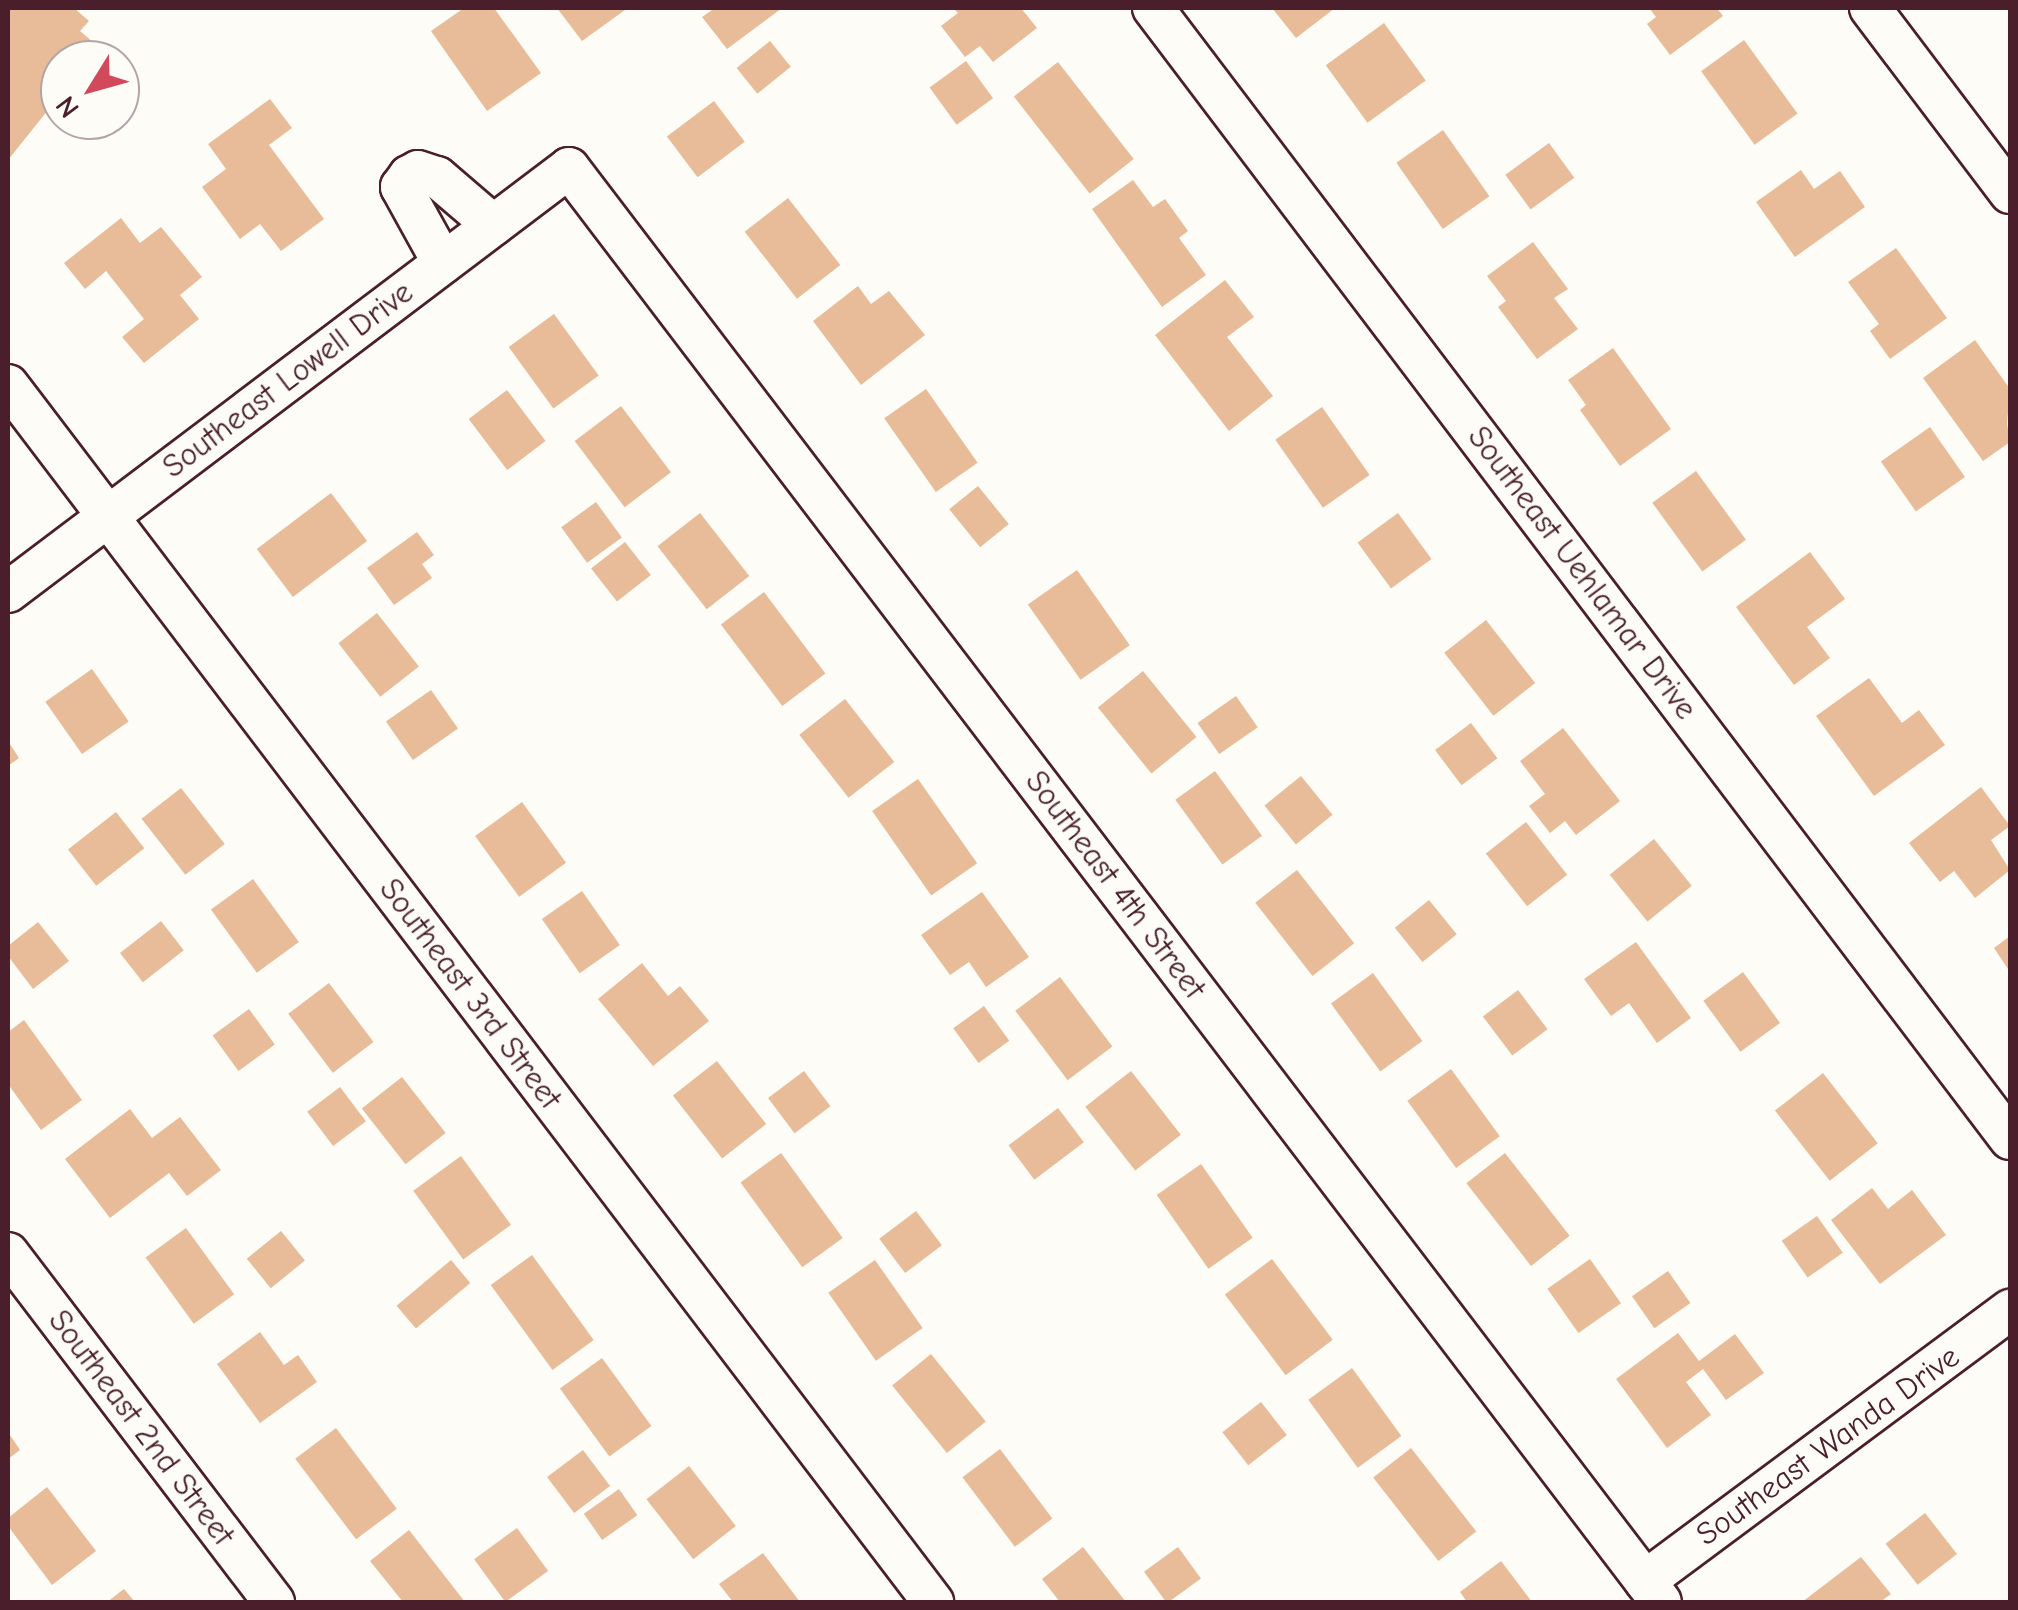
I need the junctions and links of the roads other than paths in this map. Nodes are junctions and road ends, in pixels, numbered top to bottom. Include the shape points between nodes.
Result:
1 (1153, 8) edge
2 (1870, 8) edge
3 (569, 168) joint
4 (2010, 193) edge
5 (494, 225) junction
6 (442, 263) junction
7 (8, 385) edge
8 (108, 516) junction
9 (8, 592) edge
10 (2010, 1139) edge
11 (8, 1254) edge
12 (2010, 1310) edge
13 (1653, 1592) edge
14 (274, 1602) edge
15 (933, 1602) edge

1 - 10 street, Southeast Uehlamar Drive
2 - 4 street
3 - 5 street, Southeast Lowell Drive
3 - 13 street, Southeast 4th Street
5 - 6 street, Southeast Lowell Drive
5 - 6 street via 437,177 409,176 401,187
6 - 8 street, Southeast Lowell Drive
7 - 8 street, Southeast 3rd Street
8 - 9 street, Southeast Lowell Drive
8 - 15 street, Southeast 3rd Street
11 - 14 street, Southeast 2nd Street
12 - 13 street, Southeast Wanda Drive

